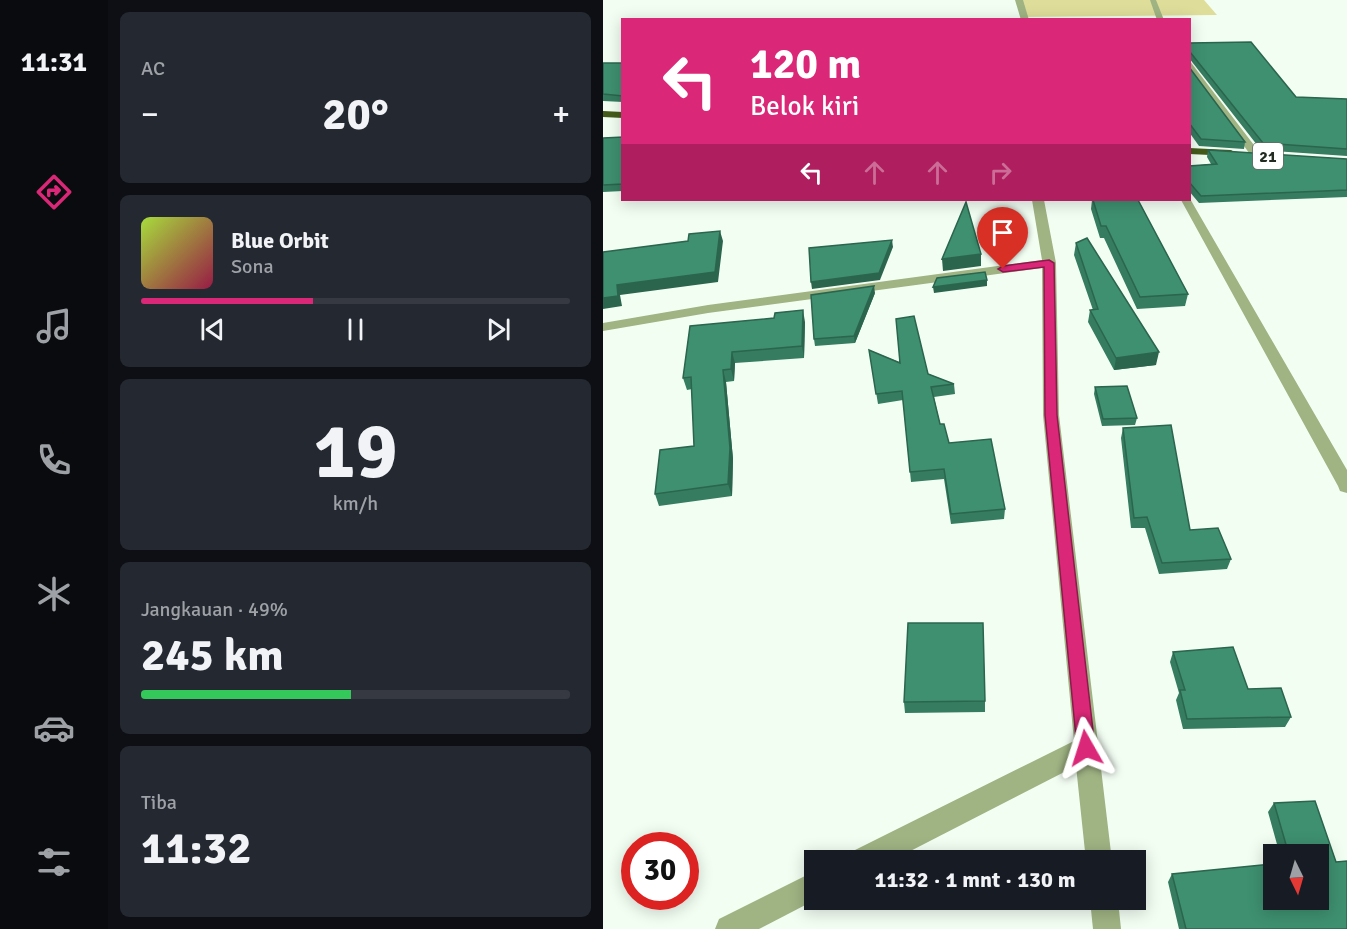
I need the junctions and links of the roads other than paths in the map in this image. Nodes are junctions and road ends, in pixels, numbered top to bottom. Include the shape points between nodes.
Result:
1 (1019, 0) edge
2 (1153, 0) edge
3 (1024, 18) edge
4 (1160, 18) edge
5 (1191, 66) edge
6 (603, 114) edge
7 (621, 115) edge
8 (1191, 151) edge
9 (1262, 155) joint
10 (1038, 201) edge
11 (1188, 201) edge
12 (1049, 263) junction
13 (603, 327) edge
14 (1347, 486) edge
15 (1086, 748) junction
16 (885, 850) edge
17 (1098, 850) edge
18 (804, 891) edge
19 (1105, 910) edge
20 (729, 929) edge
21 (1107, 929) edge

1 - 3 street
2 - 4 lane
5 - 9 street
6 - 7 highway
8 - 9 highway, 21
10 - 12 street
11 - 14 street
12 - 13 street
12 - 15 street via 1051,415
15 - 16 street
15 - 17 street
18 - 20 street
19 - 21 street

